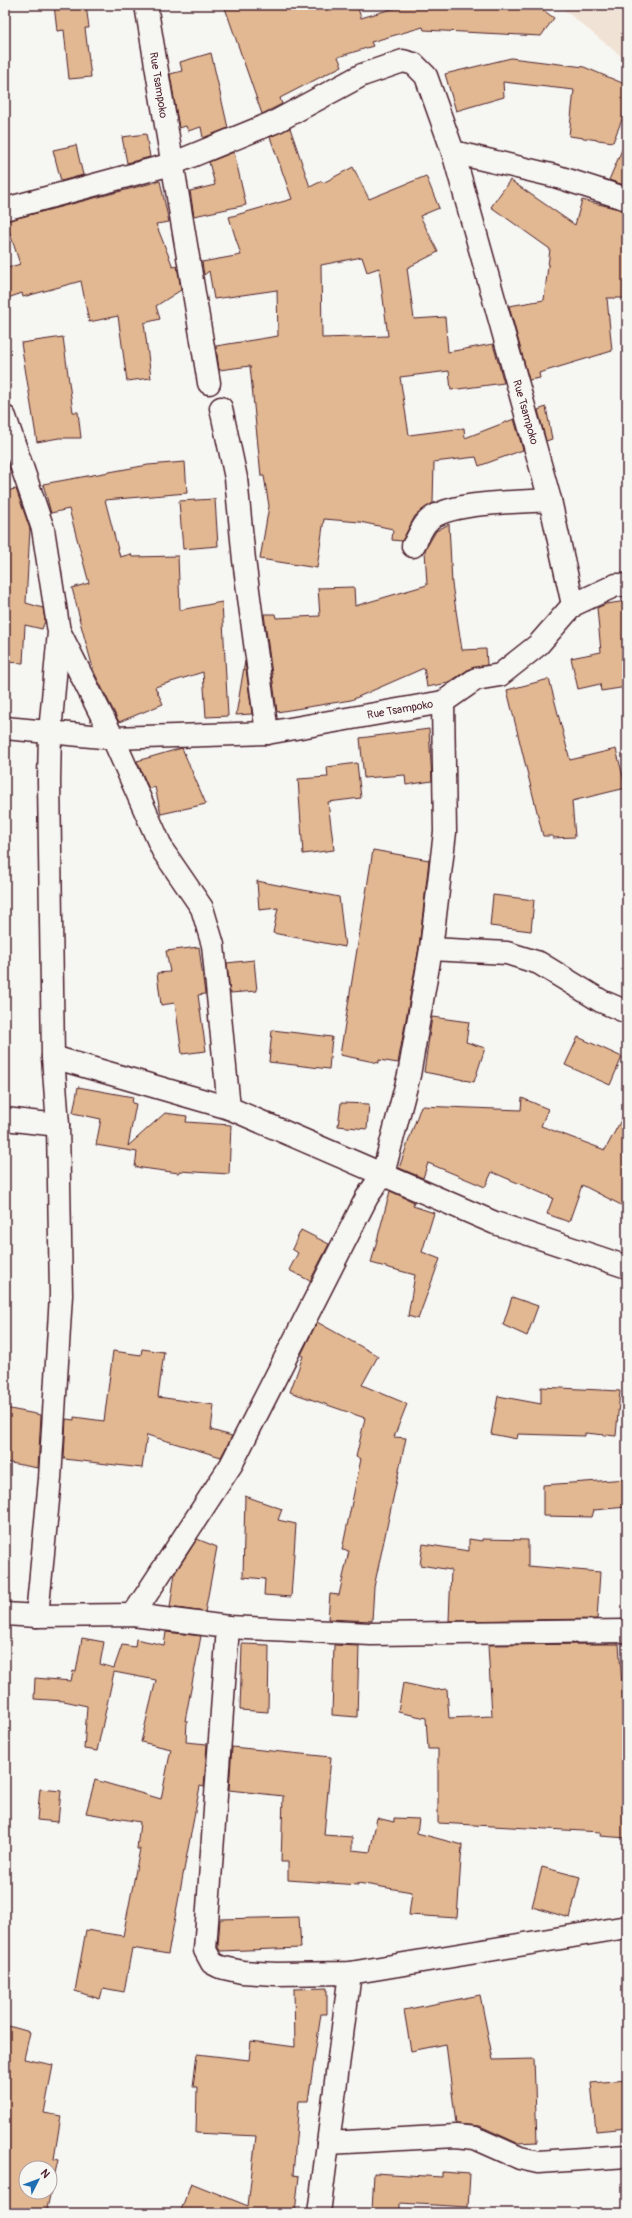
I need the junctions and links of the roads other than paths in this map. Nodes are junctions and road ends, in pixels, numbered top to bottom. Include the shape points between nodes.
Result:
1 (146, 5) edge
2 (453, 152) junction
3 (172, 164) junction
4 (627, 199) edge
5 (5, 209) edge
6 (209, 383) dead end
7 (221, 408) dead end
8 (5, 418) edge
9 (550, 500) junction
10 (413, 546) dead end
11 (627, 585) edge
12 (573, 605) junction
13 (59, 632) junction
14 (444, 702) junction
15 (5, 728) edge
16 (50, 732) junction
17 (268, 733) junction
18 (112, 738) junction
19 (431, 949) junction
20 (627, 1012) edge
21 (53, 1056) junction
22 (229, 1108) junction
23 (5, 1119) edge
24 (58, 1125) junction
25 (383, 1174) junction
26 (627, 1267) edge
27 (5, 1614) edge
28 (133, 1615) junction
29 (37, 1616) junction
30 (228, 1627) junction
31 (627, 1631) edge
32 (627, 1927) edge
33 (350, 1973) junction
34 (328, 2143) junction
35 (627, 2156) edge
36 (319, 2213) edge

1 - 3 street, Rue Tsampoko
2 - 3 street, Rue Tsampoko via 426,76 414,64 403,61 362,75 277,121
2 - 4 street via 555,176
2 - 9 street, Rue Tsampoko
3 - 5 street, Rue Tsampoko
3 - 6 street, Rue Tsampoko
7 - 17 street via 236,478 244,560
8 - 13 street via 43,529
9 - 10 street via 456,507 441,512 427,521
9 - 12 street, Rue Tsampoko
11 - 12 street via 616,585
12 - 14 street, Rue Tsampoko via 538,645 500,675 476,679
13 - 16 street
13 - 18 street
14 - 17 street, Rue Tsampoko
14 - 19 street via 445,832
15 - 16 street, Rue Tsampoko
16 - 18 street, Rue Tsampoko
16 - 21 street
17 - 18 street, Rue Tsampoko
18 - 22 street via 163,850 202,908 213,945
19 - 20 street via 507,953 539,962 601,1001
19 - 25 street via 409,1075
21 - 22 street
21 - 24 street
22 - 25 street
23 - 24 street
24 - 29 street via 61,1295 50,1479
25 - 26 street via 496,1224
25 - 28 street via 367,1198 231,1465
27 - 29 street
28 - 29 street
28 - 30 street
30 - 31 street via 371,1634
30 - 33 street via 205,1950 207,1956 212,1964 220,1968 242,1972
32 - 33 street
33 - 34 street
34 - 35 street via 456,2136 475,2138 520,2158 538,2162
34 - 36 street

